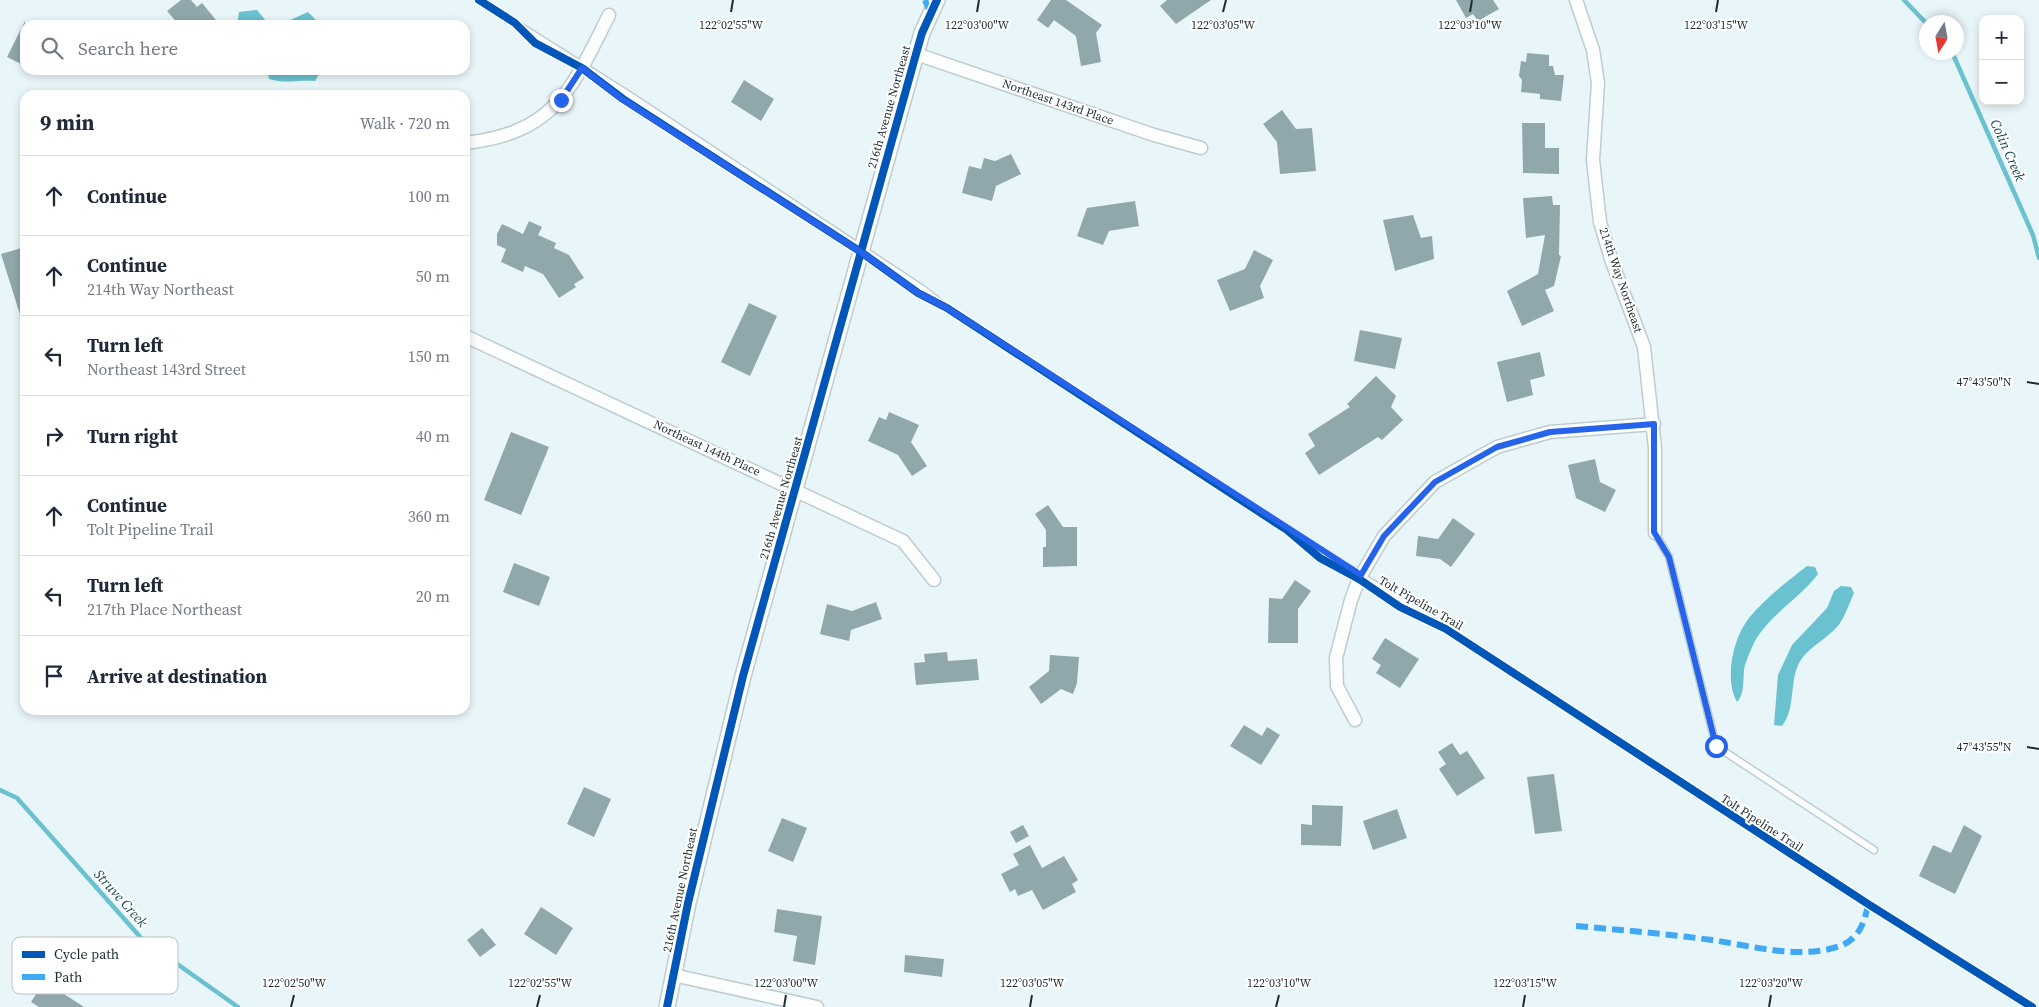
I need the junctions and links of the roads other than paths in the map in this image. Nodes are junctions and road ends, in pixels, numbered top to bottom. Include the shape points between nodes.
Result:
1 (937, 0) edge
2 (1576, 0) edge
3 (609, 15) dead end
4 (515, 24) dead end
5 (916, 54) junction
6 (584, 66) junction
7 (470, 143) edge
8 (1201, 148) dead end
9 (862, 249) junction
10 (947, 308) dead end
11 (470, 338) edge
12 (1654, 424) junction
13 (794, 489) junction
14 (1288, 530) dead end
15 (1654, 532) joint
16 (1361, 575) junction
17 (934, 580) dead end
18 (1446, 630) dead end
19 (1355, 720) dead end
20 (1874, 850) dead end
21 (673, 975) junction
22 (667, 1007) edge
23 (817, 1007) edge

1 - 5 street, 216th Avenue Northeast
2 - 12 street, 214th Way Northeast via 1593,50 1598,83 1593,160 1600,222 1644,347
3 - 6 street
4 - 6 lane
5 - 8 street, Northeast 143rd Place
5 - 9 street, 216th Avenue Northeast
6 - 7 street via 561,100 530,126 494,140
6 - 9 lane
9 - 10 lane
9 - 13 street, 216th Avenue Northeast
11 - 13 street, Northeast 144th Place
12 - 15 street, 214th Way Northeast
12 - 16 street via 1550,432 1497,447 1435,482 1384,536
13 - 17 street, Northeast 144th Place via 903,541
13 - 21 street, 216th Avenue Northeast via 725,743
14 - 16 lane
15 - 20 lane via 1669,557 1716,746
16 - 18 lane
16 - 19 street via 1336,658 1337,686
21 - 22 street, 216th Avenue Northeast
21 - 23 street

